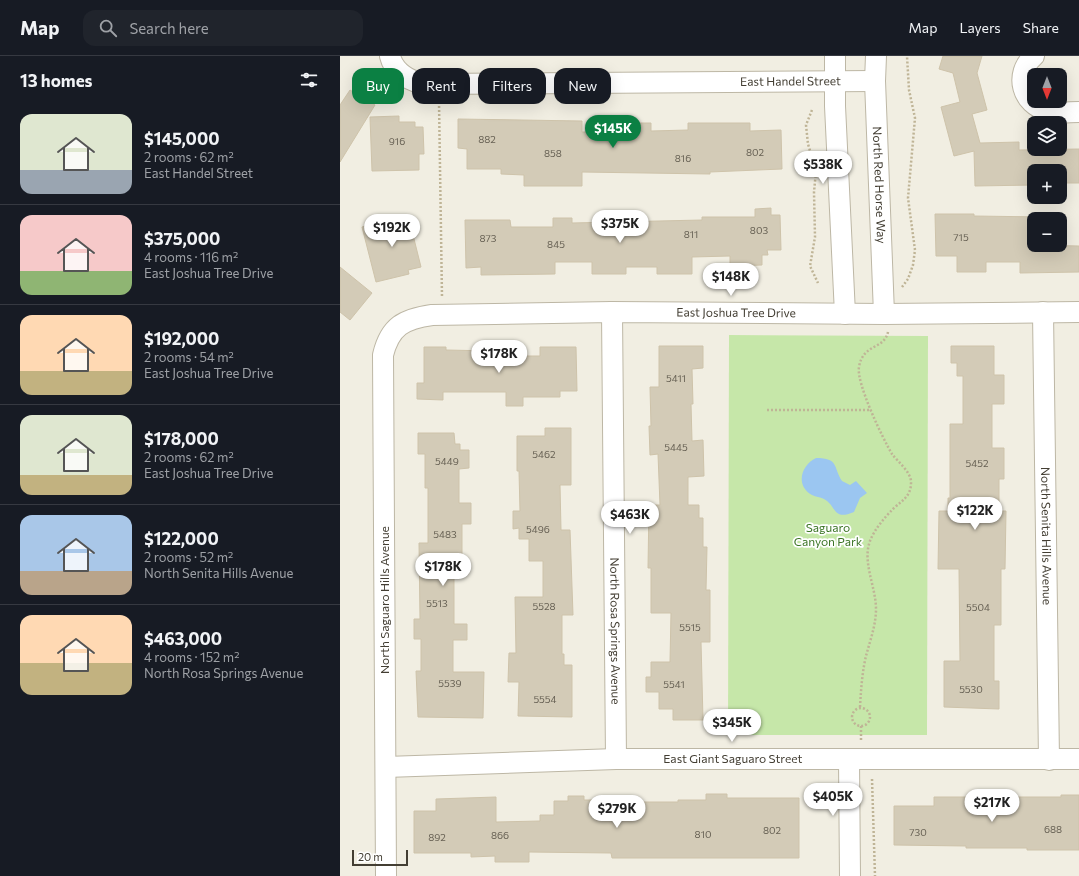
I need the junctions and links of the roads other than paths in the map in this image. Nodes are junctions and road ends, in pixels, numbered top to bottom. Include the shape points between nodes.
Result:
1 (835, 56) edge
2 (876, 56) edge
3 (1034, 56) edge
4 (393, 63) edge
5 (875, 81) junction
6 (834, 82) junction
7 (1079, 112) edge
8 (612, 312) junction
9 (1042, 312) junction
10 (1079, 312) edge
11 (845, 314) junction
12 (886, 322) junction
13 (396, 328) joint
14 (855, 753) junction
15 (616, 759) junction
16 (1049, 760) junction
17 (1079, 760) edge
18 (386, 767) junction
19 (386, 876) edge
20 (850, 876) edge

1 - 6 street
2 - 5 street, North Red Horse Way
3 - 7 street via 1024,70 1022,82 1025,94 1032,104 1049,112
4 - 6 street, East Handel Street via 413,81 422,84
5 - 6 street, East Handel Street
5 - 12 street, North Red Horse Way
6 - 11 street
8 - 11 street, East Joshua Tree Drive
8 - 13 street, East Joshua Tree Drive via 442,315 412,318
8 - 15 street, North Rosa Springs Avenue
9 - 10 street, East Joshua Tree Drive
9 - 12 street, East Joshua Tree Drive
9 - 16 street, North Senita Hills Avenue
11 - 12 street, East Joshua Tree Drive
13 - 18 street, North Saguaro Hills Avenue via 386,341 383,355
14 - 15 street, East Giant Saguaro Street
14 - 16 street, East Giant Saguaro Street
14 - 20 street
15 - 18 street, East Giant Saguaro Street
16 - 17 street, East Giant Saguaro Street
18 - 19 street, North Saguaro Hills Avenue

